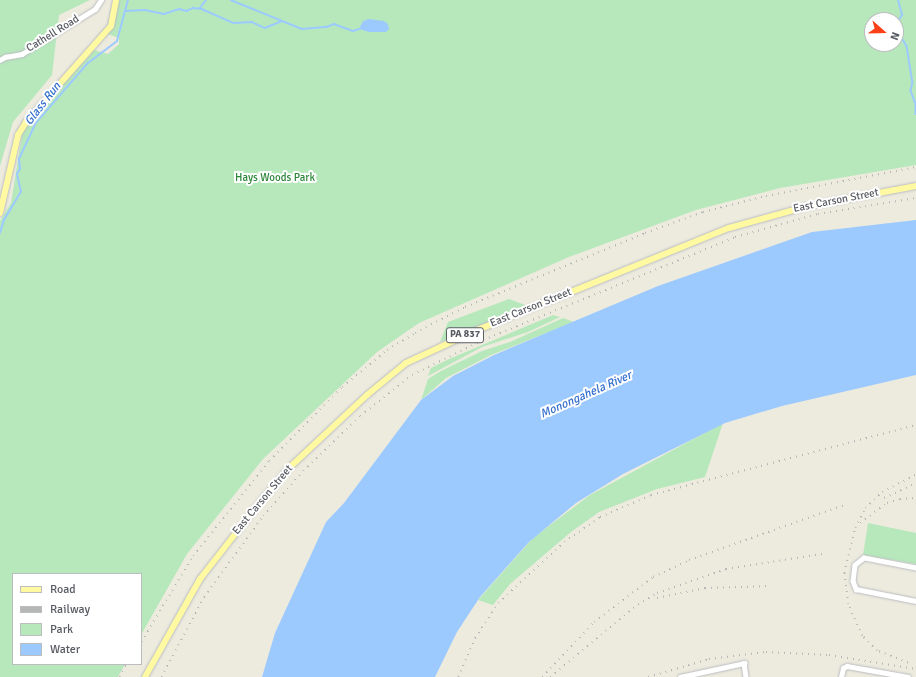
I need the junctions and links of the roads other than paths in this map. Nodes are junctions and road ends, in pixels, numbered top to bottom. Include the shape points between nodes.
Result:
1 (101, 0) edge
2 (116, 0) edge
3 (0, 60) edge
4 (916, 186) edge
5 (0, 213) edge
6 (916, 568) edge
7 (916, 601) edge
8 (145, 677) edge
9 (680, 677) edge
10 (746, 677) edge
11 (841, 677) edge
12 (908, 677) edge

1 - 3 street, Cathell Road via 95,9 22,54
2 - 5 main road via 111,26 26,122 18,135
4 - 8 main road, East Carson Street / PA 837 via 804,206 729,228 475,331 406,363 366,395 289,468 260,501 200,579
6 - 7 street via 864,558 855,565 853,581 856,589
9 - 10 street via 744,663
11 - 12 street via 844,667

